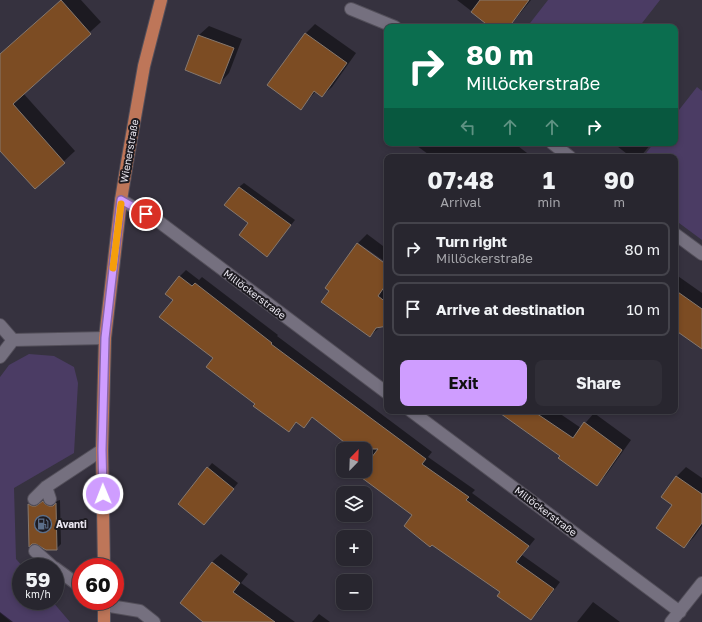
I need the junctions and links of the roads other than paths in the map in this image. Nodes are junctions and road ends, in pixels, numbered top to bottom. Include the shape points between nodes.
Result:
1 (161, 0) edge
2 (351, 9) dead end
3 (388, 24) edge
4 (556, 146) edge
5 (566, 154) edge
6 (121, 200) junction
7 (678, 236) edge
8 (702, 254) edge
9 (0, 325) edge
10 (105, 338) junction
11 (13, 340) junction
12 (0, 357) edge
13 (384, 391) edge
14 (416, 414) edge
15 (102, 450) junction
16 (46, 487) junction
17 (34, 499) dead end
18 (50, 499) dead end
19 (51, 550) dead end
20 (35, 551) dead end
21 (43, 558) edge
22 (52, 558) edge
23 (104, 558) edge
24 (702, 583) edge
25 (124, 607) edge
26 (103, 610) edge
27 (680, 612) junction
28 (104, 622) edge
29 (154, 622) edge
30 (671, 622) edge

1 - 6 main road, Wienerstraße via 144,66
2 - 3 street
4 - 5 street
6 - 10 main road, Wienerstraße
6 - 13 street, Millöckerstraße via 158,221
7 - 8 street
9 - 11 street
10 - 11 street
10 - 15 main road, Wienerstraße
11 - 12 street
14 - 27 street, Millöckerstraße
15 - 16 street
15 - 23 main road, Wienerstraße
16 - 17 street
16 - 18 street
19 - 22 street
20 - 21 street
24 - 27 street
25 - 29 street via 140,611
26 - 28 main road
27 - 30 street

